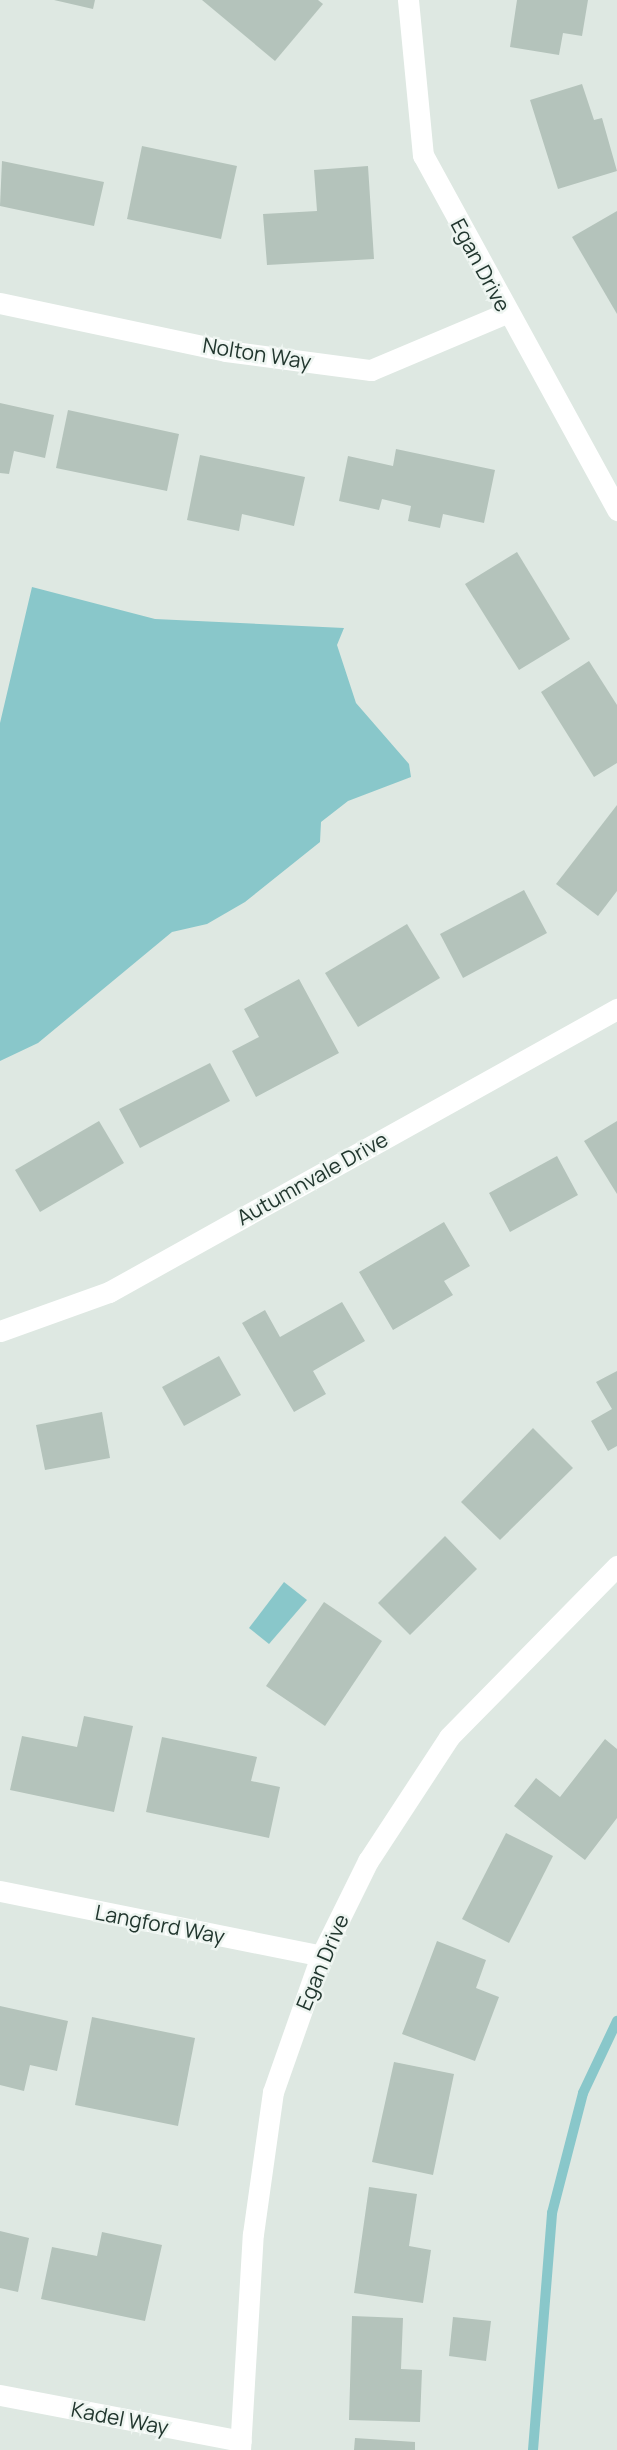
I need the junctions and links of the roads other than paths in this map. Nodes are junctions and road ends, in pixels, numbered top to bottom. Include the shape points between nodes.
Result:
1 (408, 0) edge
2 (0, 303) edge
3 (506, 313) junction
4 (617, 510) edge
5 (617, 1009) edge
6 (0, 1331) edge
7 (617, 1566) edge
8 (0, 1892) edge
9 (321, 1956) junction
10 (0, 2395) edge
11 (240, 2446) edge

1 - 3 street, Egan Drive via 423,155
2 - 3 street, Nolton Way via 226,351 371,370
3 - 4 street, Egan Drive
5 - 6 street, Autumnvale Drive via 109,1292
7 - 9 street, Egan Drive via 449,1737 368,1861
8 - 9 street, Langford Way
9 - 11 street, Egan Drive via 273,2092 253,2234
10 - 11 street, Kadel Way

